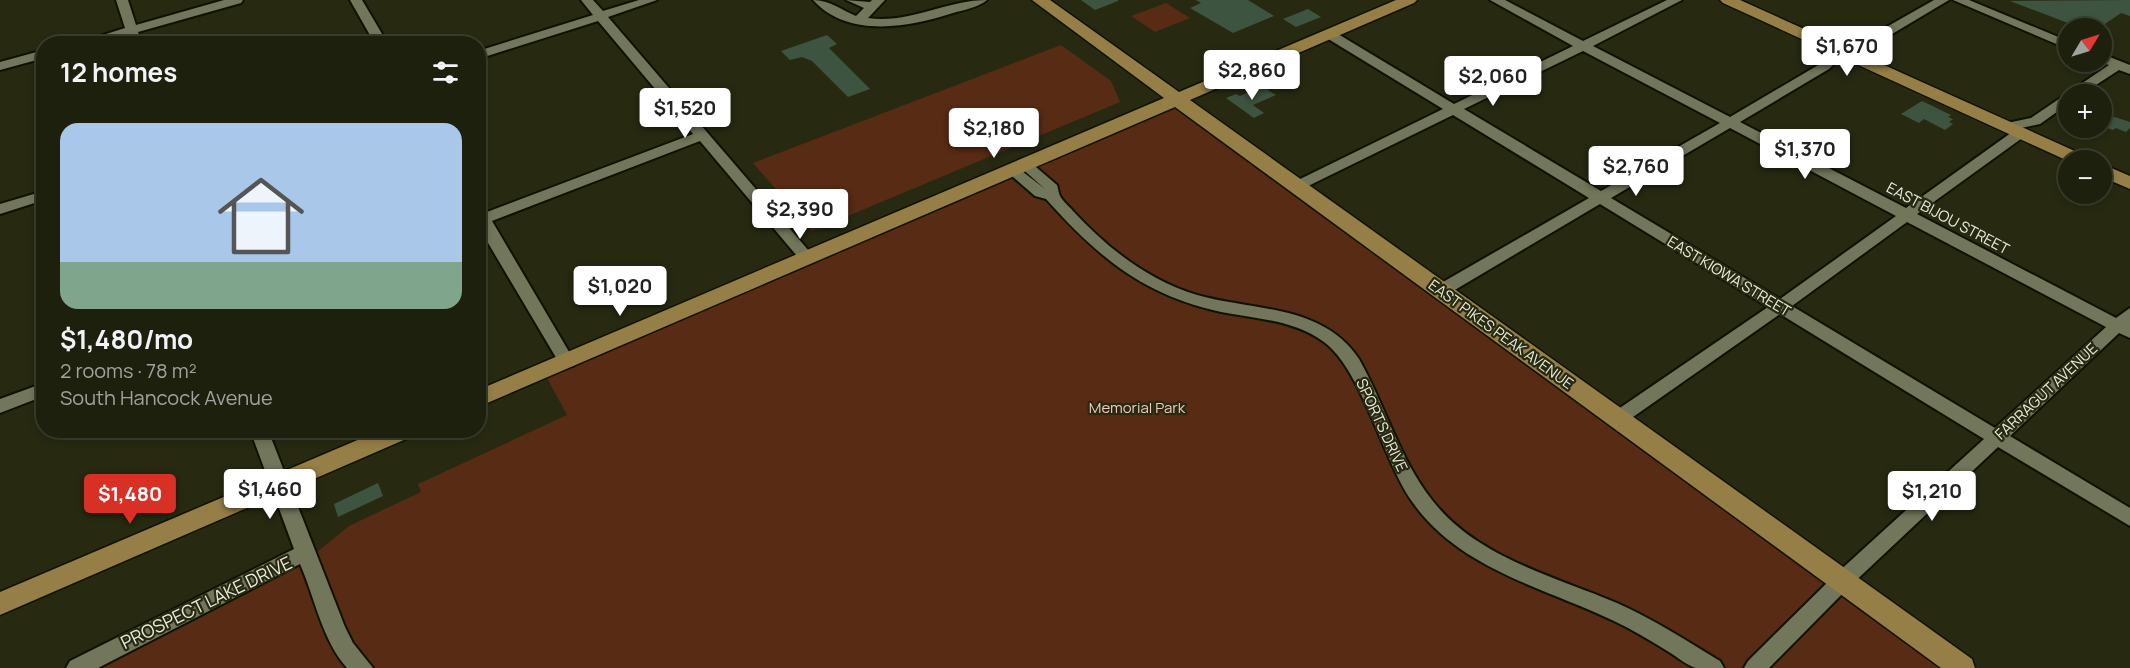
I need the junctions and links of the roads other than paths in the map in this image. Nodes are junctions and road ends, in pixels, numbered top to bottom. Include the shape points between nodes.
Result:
1 (122, 0) edge
2 (237, 0) edge
3 (356, 0) edge
4 (587, 0) edge
5 (651, 0) edge
6 (819, 0) edge
7 (852, 0) edge
8 (981, 0) edge
9 (1040, 0) edge
10 (1409, 0) edge
11 (1496, 0) edge
12 (1676, 0) edge
13 (1728, 0) edge
14 (1943, 0) edge
15 (1959, 0) edge
16 (876, 3) edge
17 (601, 16) junction
18 (859, 20) junction
19 (132, 29) junction
20 (1329, 34) junction
21 (108, 36) edge
22 (134, 36) edge
23 (377, 36) edge
24 (2058, 41) edge
25 (1583, 46) junction
26 (486, 53) edge
27 (1863, 53) junction
28 (36, 56) edge
29 (1832, 56) junction
30 (0, 66) edge
31 (2124, 67) edge
32 (2093, 84) edge
33 (1177, 99) junction
34 (2058, 105) edge
35 (1453, 109) junction
36 (1730, 123) junction
37 (2023, 130) junction
38 (702, 135) junction
39 (2061, 150) edge
40 (1019, 168) junction
41 (2112, 175) edge
42 (2130, 183) edge
43 (1297, 186) junction
44 (36, 198) edge
45 (1601, 198) junction
46 (0, 209) edge
47 (1906, 214) junction
48 (486, 215) edge
49 (486, 227) edge
50 (807, 258) junction
51 (1442, 290) junction
52 (1779, 307) junction
53 (2126, 324) edge
54 (567, 362) junction
55 (36, 392) edge
56 (486, 396) edge
57 (0, 406) edge
58 (1617, 418) junction
59 (1996, 437) junction
60 (262, 438) edge
61 (386, 438) edge
62 (277, 485) junction
63 (2130, 518) edge
64 (304, 553) junction
65 (1842, 580) junction
66 (0, 604) edge
67 (77, 668) edge
68 (362, 668) edge
69 (1713, 668) edge
70 (1755, 668) edge
71 (1962, 668) edge

1 - 19 street
2 - 19 street
3 - 23 street
4 - 17 street
5 - 17 street
6 - 18 street via 841,15
7 - 16 street
8 - 18 street via 919,20 887,24
9 - 33 main road, EAST PIKES PEAK AVENUE
10 - 20 main road
11 - 25 street, EAST BIJOU STREET
12 - 25 street
13 - 29 main road
14 - 27 street
15 - 24 street
16 - 18 street
17 - 26 street
17 - 38 street
19 - 21 street
19 - 22 street
20 - 33 main road
20 - 35 street, EAST KIOWA STREET
25 - 35 street
25 - 36 street, EAST BIJOU STREET
27 - 29 main road
27 - 37 main road
28 - 30 street
29 - 36 street
31 - 32 street
33 - 40 main road
33 - 43 main road, EAST PIKES PEAK AVENUE
34 - 37 street
35 - 43 street
35 - 45 street, EAST KIOWA STREET
36 - 45 street
36 - 47 street, EAST BIJOU STREET
37 - 39 main road
37 - 47 street
38 - 48 street
38 - 50 street
40 - 50 main road
40 - 69 street, SPORTS DRIVE via 1052,188 1052,195 1114,259 1139,278 1200,301 1300,323 1334,340 1354,364 1409,481 1427,508 1452,533 1501,566 1631,619
41 - 42 main road
43 - 51 main road, EAST PIKES PEAK AVENUE
44 - 46 street
45 - 51 street
45 - 52 street, EAST KIOWA STREET
47 - 52 street
47 - 53 street, EAST BIJOU STREET
49 - 54 street
50 - 54 main road
51 - 58 main road, EAST PIKES PEAK AVENUE
52 - 58 street
52 - 59 street, EAST KIOWA STREET
53 - 59 street, FARRAGUT AVENUE
54 - 56 main road
55 - 57 street
58 - 65 main road, EAST PIKES PEAK AVENUE
59 - 63 street, EAST KIOWA STREET
59 - 65 street, FARRAGUT AVENUE
60 - 62 street
61 - 62 main road
62 - 64 street
62 - 66 main road
64 - 67 street, PROSPECT LAKE DRIVE
64 - 68 street via 345,650
65 - 70 street, FARRAGUT AVENUE
65 - 71 main road, EAST PIKES PEAK AVENUE

